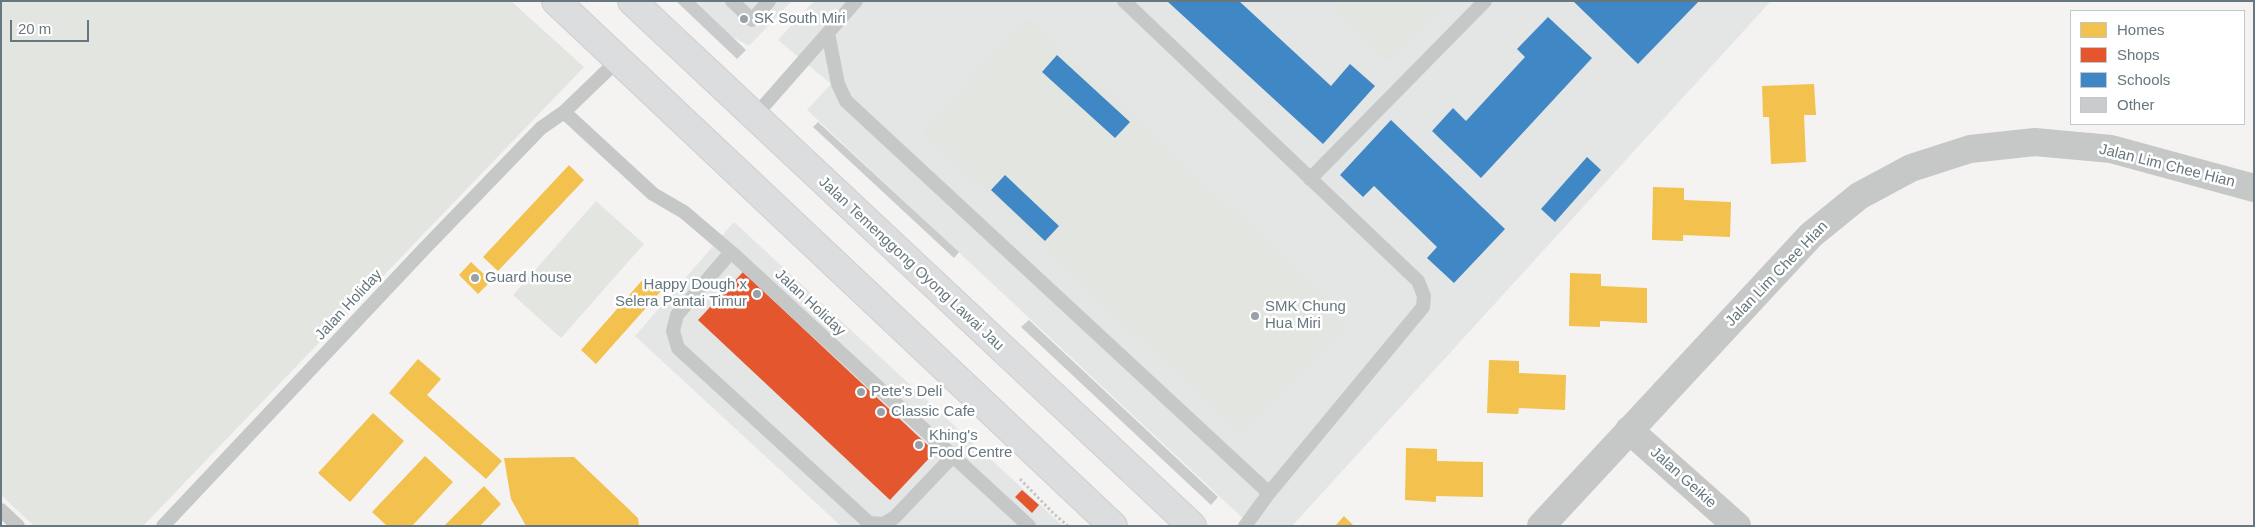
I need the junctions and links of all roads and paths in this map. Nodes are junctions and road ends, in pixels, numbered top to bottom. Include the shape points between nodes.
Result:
1 (556, 1) edge
2 (632, 1) edge
3 (732, 1) edge
4 (769, 1) edge
5 (856, 1) edge
6 (1124, 1) edge
7 (1485, 1) edge
8 (828, 34) junction
9 (617, 60) junction
10 (564, 112) junction
11 (754, 117) junction
12 (1310, 179) junction
13 (2254, 188) edge
14 (732, 252) junction
15 (1629, 430) junction
16 (953, 456) junction
17 (1269, 493) junction
18 (1, 510) edge
19 (18, 526) edge
20 (163, 526) edge
21 (1029, 526) edge
22 (1113, 526) edge
23 (1192, 526) edge
24 (1245, 526) edge
25 (1542, 526) edge
26 (1737, 526) edge

1 - 9 main road
2 - 11 main road, Jalan Temenggong Oyong Lawai Jau
3 - 4 lane via 752,20
5 - 8 lane
6 - 12 lane
7 - 12 lane
8 - 11 lane
8 - 17 lane via 838,84 846,101
9 - 10 lane, Jalan Holiday
9 - 22 main road
10 - 14 lane, Jalan Holiday via 653,194 684,212
10 - 20 lane, Jalan Holiday via 542,128 424,249
11 - 23 main road, Jalan Temenggong Oyong Lawai Jau
12 - 17 lane via 1418,281 1424,296 1423,306
13 - 15 street, Jalan Lim Chee Hian via 2111,149 2035,142 1970,149 1911,168 1859,196 1811,235
14 - 16 lane, Jalan Holiday
14 - 16 lane via 677,315 673,331 678,348 869,522 884,524 895,518
15 - 25 street, Jalan Lim Chee Hian
15 - 26 street, Jalan Geikie
16 - 21 lane, Jalan Holiday
17 - 24 lane
18 - 19 lane

